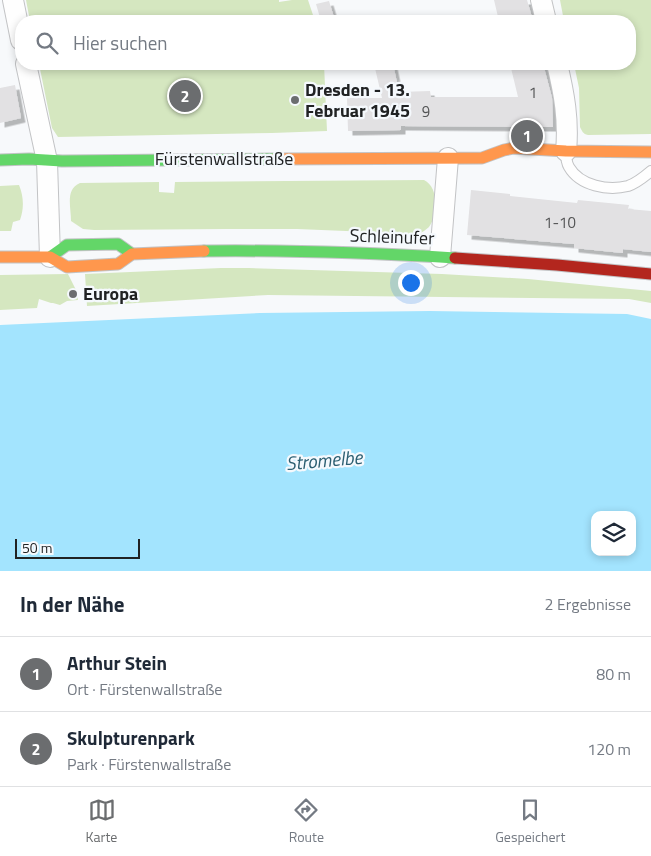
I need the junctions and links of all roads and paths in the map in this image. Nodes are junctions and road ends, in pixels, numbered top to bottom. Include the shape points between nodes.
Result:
1 (13, 0) edge
2 (541, 0) edge
3 (16, 15) edge
4 (545, 15) edge
5 (27, 70) edge
6 (558, 70) edge
7 (566, 150) junction
8 (651, 152) edge
9 (448, 158) junction
10 (0, 160) edge
11 (47, 161) junction
12 (651, 171) edge
13 (132, 254) junction
14 (440, 256) junction
15 (0, 257) edge
16 (50, 257) junction
17 (651, 274) edge

1 - 3 street
2 - 4 street
5 - 11 street
6 - 7 street via 565,103
7 - 8 main road, Fürstenwallstraße
7 - 9 main road, Fürstenwallstraße via 514,148 482,158
7 - 12 lane via 567,163 573,172 588,183 599,186 628,186
9 - 11 main road, Fürstenwallstraße
9 - 14 street
10 - 11 main road, Fürstenwallstraße
11 - 16 street
13 - 14 main road, Schleinufer via 275,251
13 - 16 main road, Schleinufer via 118,264 67,266
13 - 16 main road, Schleinufer via 118,244 67,245
14 - 17 main road, Schleinufer
15 - 16 main road, Schleinufer

